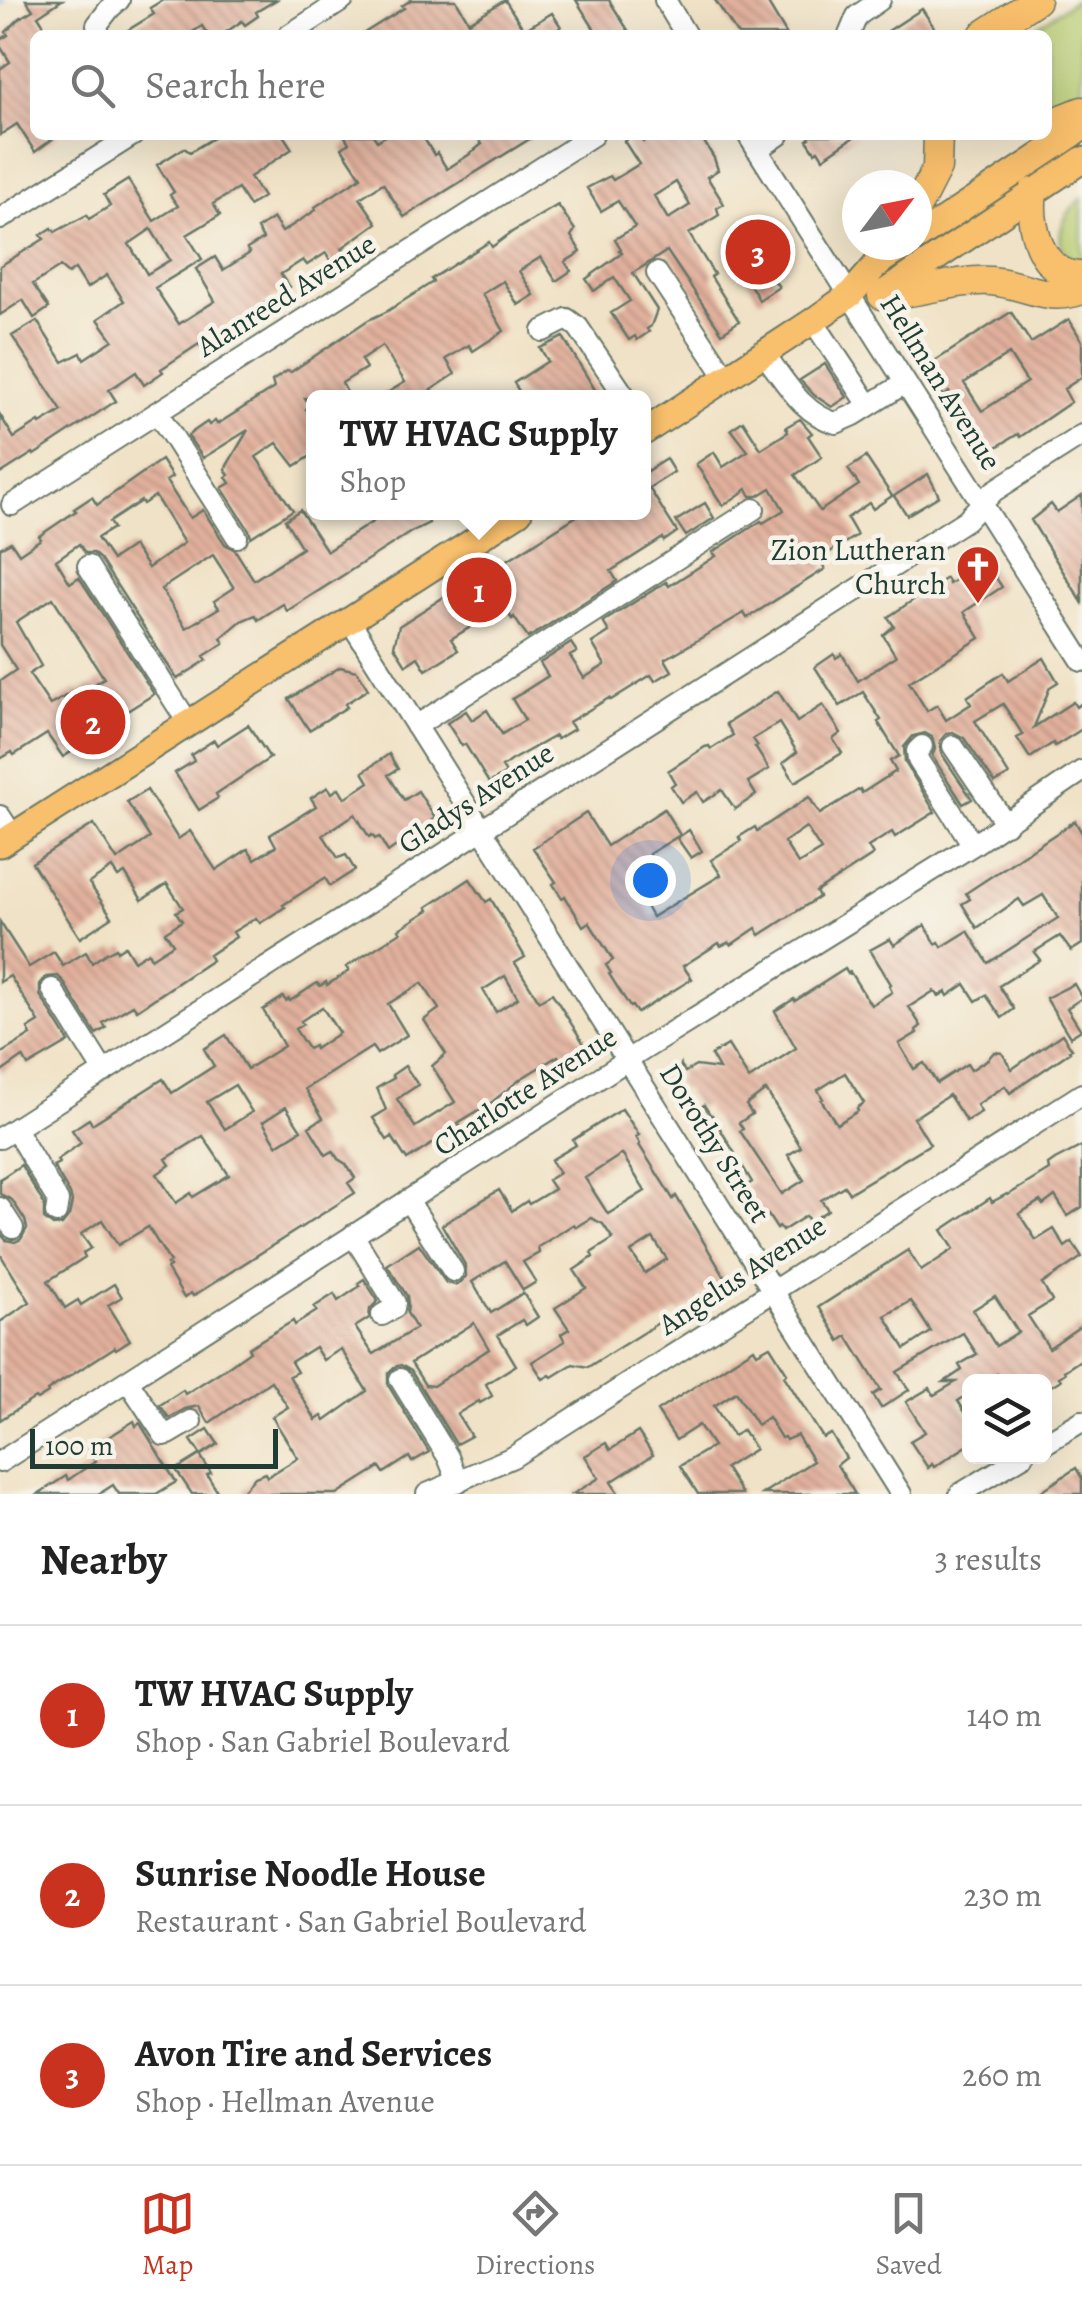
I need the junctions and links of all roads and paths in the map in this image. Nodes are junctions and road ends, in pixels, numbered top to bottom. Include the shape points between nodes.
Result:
1 (119, 0) edge
2 (343, 0) edge
3 (664, 0) edge
4 (880, 0) edge
5 (1036, 0) edge
6 (1055, 0) edge
7 (98, 30) edge
8 (296, 30) edge
9 (683, 30) edge
10 (851, 30) edge
11 (991, 30) edge
12 (1010, 30) edge
13 (1082, 111) edge
14 (1052, 123) edge
15 (1082, 128) edge
16 (124, 140) edge
17 (938, 140) edge
18 (753, 142) edge
19 (562, 144) edge
20 (1082, 160) edge
21 (932, 178) edge
22 (1033, 192) junction
23 (0, 219) edge
24 (932, 228) edge
25 (879, 260) edge
26 (658, 272) dead end
27 (1082, 276) edge
28 (1082, 290) edge
29 (851, 294) junction
30 (882, 295) junction
31 (814, 321) junction
32 (543, 331) dead end
33 (765, 355) junction
34 (727, 379) junction
35 (905, 383) junction
36 (621, 390) edge
37 (869, 406) junction
38 (158, 412) junction
39 (651, 426) edge
40 (1082, 435) edge
41 (982, 504) junction
42 (12, 505) dead end
43 (754, 509) dead end
44 (508, 520) edge
45 (237, 537) dead end
46 (88, 566) dead end
47 (350, 622) junction
48 (1082, 661) edge
49 (189, 724) junction
50 (416, 726) junction
51 (922, 746) dead end
52 (953, 746) dead end
53 (1082, 771) edge
54 (1006, 824) junction
55 (482, 830) junction
56 (4, 832) edge
57 (973, 845) junction
58 (52, 989) dead end
59 (629, 1061) junction
60 (104, 1072) junction
61 (1082, 1094) edge
62 (7, 1134) edge
63 (408, 1200) junction
64 (0, 1208) edge
65 (56, 1213) dead end
66 (13, 1228) dead end
67 (353, 1235) junction
68 (453, 1271) dead end
69 (772, 1291) junction
70 (382, 1315) dead end
71 (400, 1379) dead end
72 (128, 1381) junction
73 (192, 1420) dead end
74 (1081, 1424) edge
75 (1052, 1440) edge
76 (0, 1462) edge
77 (1010, 1464) edge
78 (458, 1482) junction
79 (427, 1494) edge
80 (901, 1494) edge
81 (960, 1494) edge

1 - 7 street
2 - 8 street
3 - 9 street
4 - 10 street via 856,16
5 - 11 highway
6 - 12 highway
13 - 14 highway
15 - 24 main road
16 - 23 street
17 - 21 highway
18 - 29 street, Hellman Avenue
19 - 38 street, Alanreed Avenue
20 - 22 main road
22 - 27 highway via 1030,212 1039,244 1062,274
22 - 30 main road
25 - 29 main road
26 - 34 street
28 - 30 highway via 1056,296 976,282
29 - 30 main road
29 - 31 main road
29 - 35 street, Hellman Avenue
31 - 33 main road
31 - 37 street
32 - 36 street via 567,319 578,327
33 - 34 main road
33 - 37 street via 821,419 836,423
34 - 39 main road
35 - 37 street
35 - 41 street, Hellman Avenue
38 - 42 street, Alanreed Avenue
38 - 45 street
40 - 41 street, Gladys Avenue
41 - 48 street, Hellman Avenue
41 - 55 street, Gladys Avenue
43 - 50 street
44 - 47 main road
46 - 49 street
47 - 49 main road
47 - 50 street, Dorothy Street
49 - 56 main road
50 - 55 street, Dorothy Street
51 - 57 street via 918,760
52 - 54 street
53 - 54 street, Charlotte Avenue
54 - 57 street, Charlotte Avenue
55 - 59 street, Dorothy Street
55 - 60 street, Gladys Avenue
57 - 59 street, Charlotte Avenue
58 - 60 street
59 - 63 street, Charlotte Avenue
59 - 69 street, Dorothy Street
60 - 62 street, Gladys Avenue
61 - 69 street, Angelus Avenue
62 - 65 street via 58,1202
63 - 67 street, Charlotte Avenue
63 - 68 street
64 - 66 street
67 - 70 street via 395,1303
67 - 72 street, Charlotte Avenue
69 - 78 street, Angelus Avenue via 513,1457
69 - 80 street, Dorothy Street
71 - 78 street
72 - 73 street via 164,1434
72 - 76 street, Charlotte Avenue
74 - 75 street
77 - 81 street
78 - 79 street, Angelus Avenue

